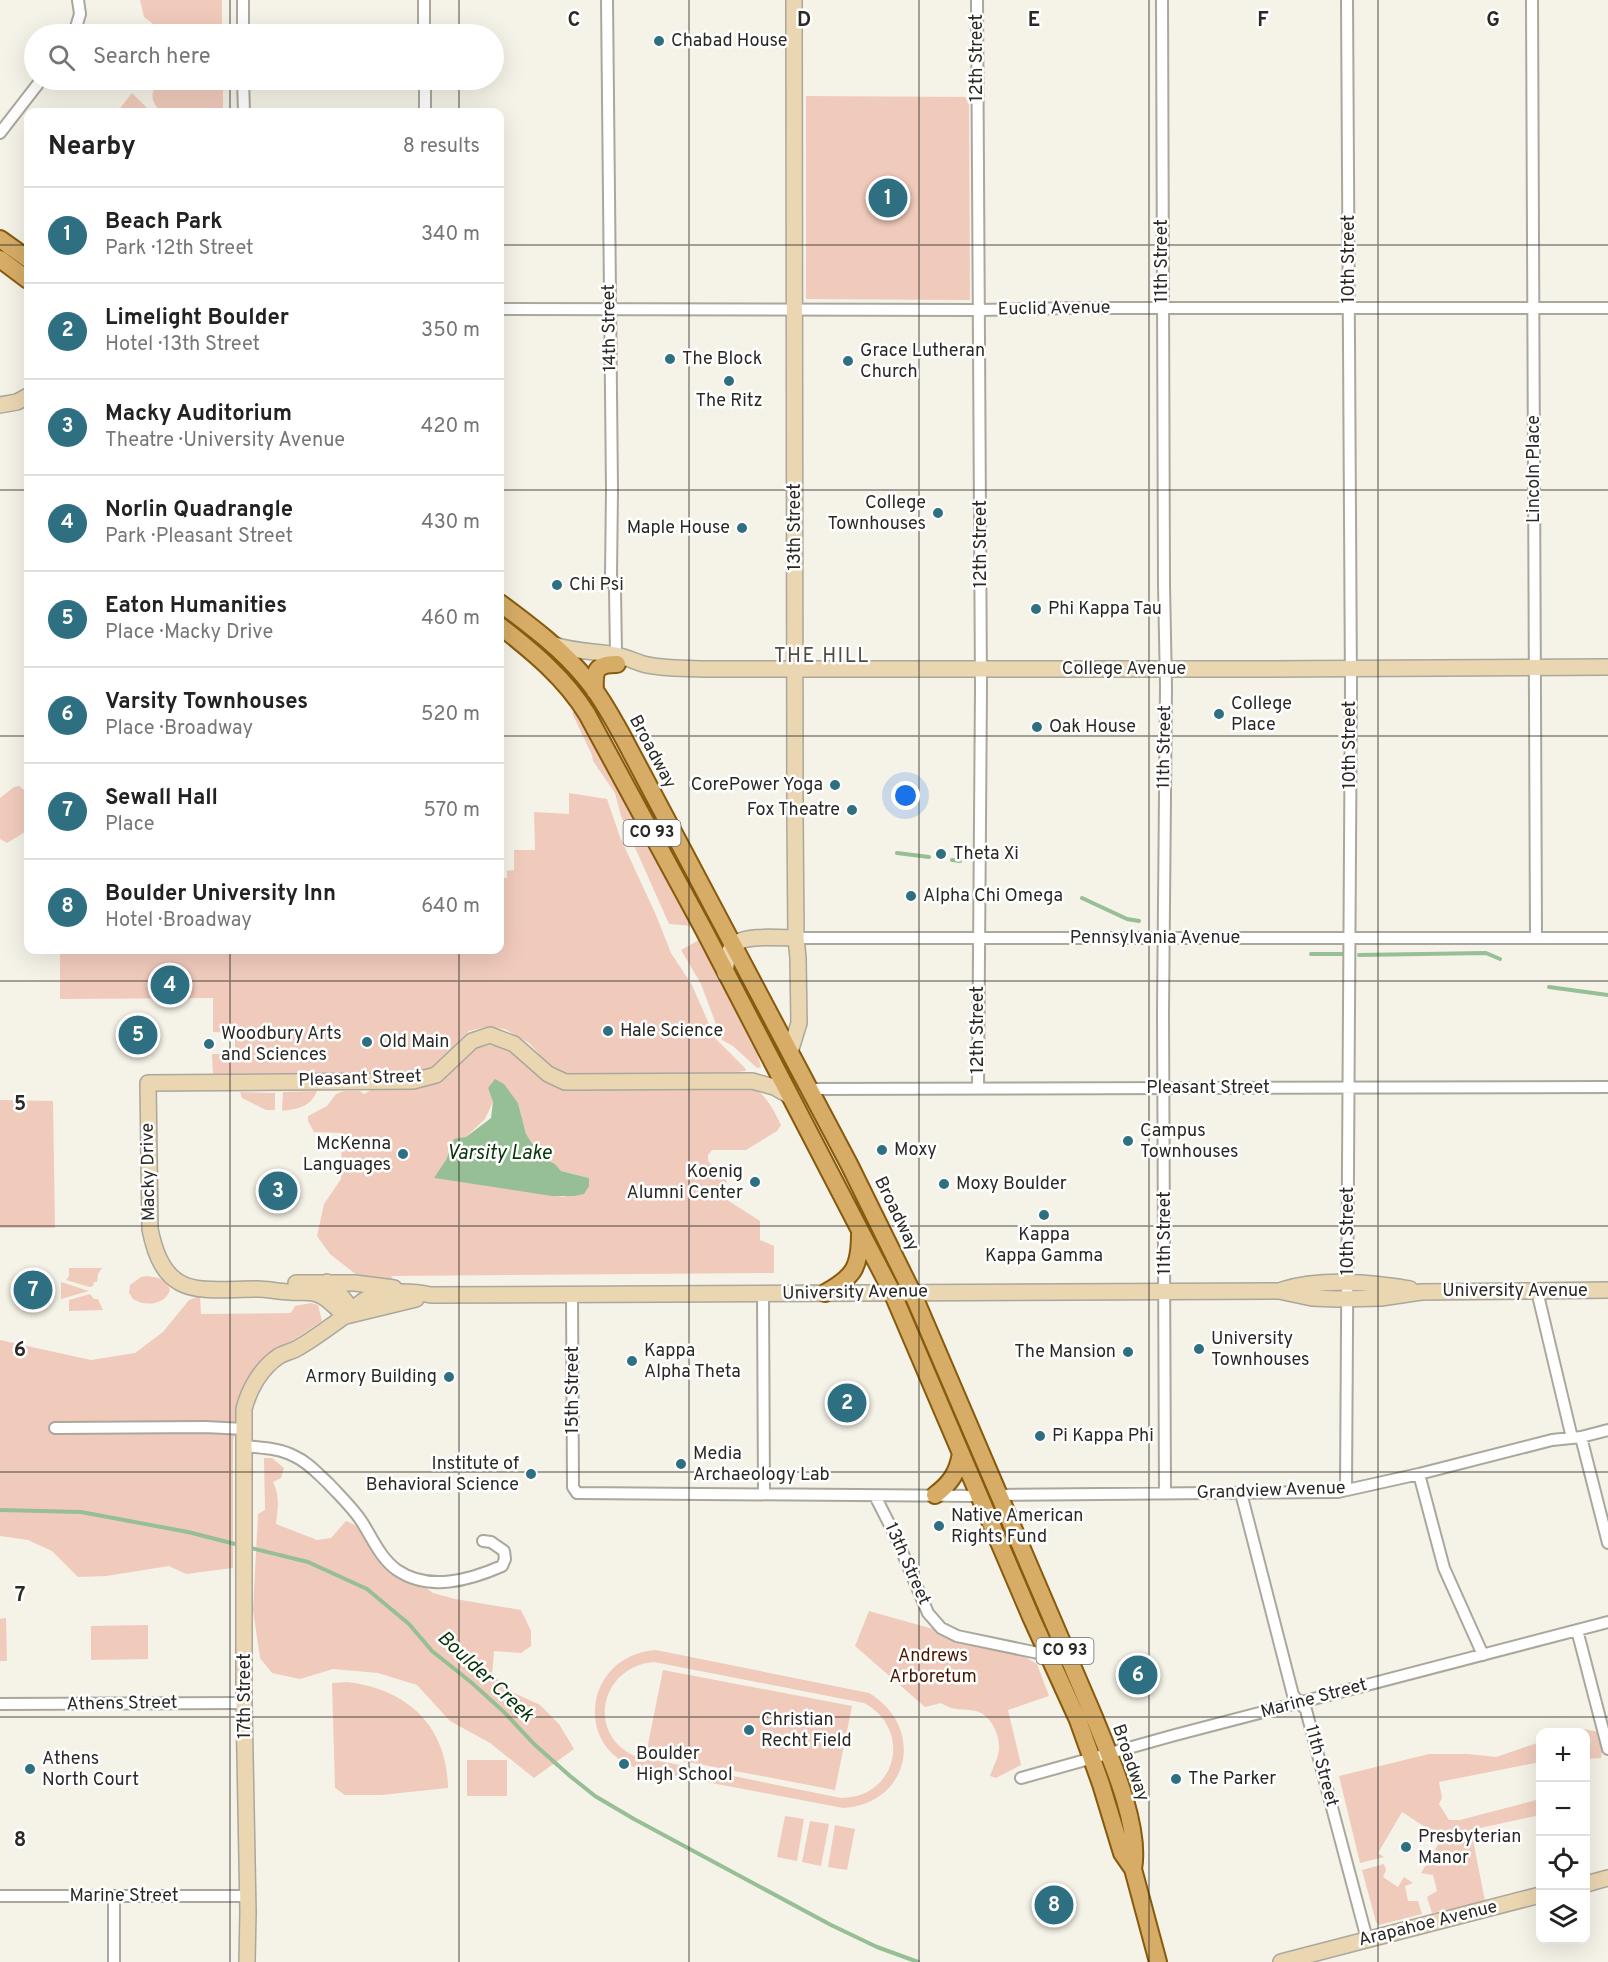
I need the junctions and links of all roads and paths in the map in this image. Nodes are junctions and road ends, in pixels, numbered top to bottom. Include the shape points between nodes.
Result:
1 (78, 0) edge
2 (243, 0) edge
3 (424, 0) edge
4 (607, 0) edge
5 (794, 0) edge
6 (977, 0) edge
7 (1162, 0) edge
8 (1347, 0) edge
9 (1532, 0) edge
10 (77, 24) edge
11 (243, 24) edge
12 (424, 24) edge
13 (33, 90) edge
14 (243, 90) edge
15 (425, 90) edge
16 (244, 108) edge
17 (425, 108) edge
18 (0, 133) edge
19 (0, 239) edge
20 (24, 257) edge
21 (0, 259) edge
22 (24, 277) edge
23 (1350, 308) junction
24 (1533, 308) junction
25 (1608, 308) edge
26 (504, 309) edge
27 (1163, 309) junction
28 (610, 310) junction
29 (795, 310) junction
30 (979, 310) junction
31 (24, 398) edge
32 (0, 405) edge
33 (504, 606) edge
34 (504, 629) edge
35 (555, 645) junction
36 (528, 648) junction
37 (568, 659) junction
38 (616, 659) junction
39 (1608, 666) edge
40 (1350, 667) junction
41 (1535, 667) junction
42 (981, 669) junction
43 (1166, 669) junction
44 (795, 670) junction
45 (595, 691) junction
46 (796, 938) junction
47 (978, 938) junction
48 (1164, 938) junction
49 (1536, 938) junction
50 (1608, 938) edge
51 (1349, 939) junction
52 (733, 945) junction
53 (725, 973) junction
54 (790, 1052) junction
55 (775, 1068) junction
56 (148, 1083) joint
57 (1608, 1087) edge
58 (978, 1088) junction
59 (1164, 1088) junction
60 (1348, 1088) junction
61 (809, 1089) junction
62 (790, 1096) junction
63 (860, 1230) junction
64 (327, 1282) junction
65 (259, 1289) junction
66 (1608, 1290) edge
67 (409, 1291) junction
68 (1348, 1291) junction
69 (1537, 1291) junction
70 (892, 1292) junction
71 (912, 1292) junction
72 (1165, 1292) junction
73 (825, 1293) junction
74 (572, 1294) junction
75 (763, 1294) junction
76 (431, 1295) junction
77 (346, 1316) junction
78 (55, 1428) dead end
79 (245, 1429) junction
80 (1608, 1430) edge
81 (1577, 1437) junction
82 (245, 1446) junction
83 (961, 1453) junction
84 (1419, 1474) junction
85 (1346, 1490) junction
86 (1241, 1492) junction
87 (764, 1493) junction
88 (1165, 1493) junction
89 (935, 1495) junction
90 (875, 1496) junction
91 (981, 1496) junction
92 (999, 1496) junction
93 (1012, 1525) junction
94 (483, 1541) dead end
95 (1608, 1543) edge
96 (1608, 1622) edge
97 (1577, 1630) junction
98 (1048, 1655) junction
99 (1483, 1655) junction
100 (244, 1702) junction
101 (1300, 1703) junction
102 (0, 1704) edge
103 (1608, 1749) edge
104 (1100, 1756) junction
105 (1021, 1778) dead end
106 (1608, 1878) edge
107 (1590, 1883) edge
108 (0, 1896) edge
109 (248, 1896) junction
110 (1536, 1896) edge
111 (114, 1897) junction
112 (1367, 1939) junction
113 (114, 1962) edge
114 (247, 1962) edge
115 (1158, 1962) edge
116 (1281, 1962) edge

1 - 10 street
2 - 11 street
3 - 12 street
4 - 28 street, 14th Street
5 - 29 street, 13th Street
6 - 30 street, 12th Street
7 - 27 street, 11th Street
8 - 23 street, 10th Street
9 - 24 street, Lincoln Place
13 - 18 street
14 - 16 street
15 - 17 street
19 - 20 main road
21 - 22 main road
23 - 24 street, Euclid Avenue
23 - 27 street, Euclid Avenue
23 - 40 street, 10th Street
24 - 25 street, Euclid Avenue
24 - 41 street, Lincoln Place
26 - 28 street, Euclid Avenue
27 - 30 street, Euclid Avenue
27 - 43 street, 11th Street
28 - 29 street, Euclid Avenue
28 - 38 street, 14th Street via 611,576 615,588
29 - 30 street, Euclid Avenue
29 - 44 street, 13th Street
30 - 42 street, 12th Street
31 - 32 street
33 - 35 main road, Broadway / CO 93
34 - 36 main road, Broadway / CO 93
35 - 37 main road, Broadway / CO 93
35 - 38 street, College Avenue
36 - 37 main road
36 - 53 main road, Broadway / CO 93 via 555,672 582,706
37 - 38 street, College Avenue
37 - 45 main road, Broadway / CO 93
38 - 44 street, College Avenue via 630,666 640,663 677,668
38 - 45 main road via 597,670
39 - 41 street, College Avenue
40 - 41 street, College Avenue
40 - 43 street, College Avenue
40 - 51 street, 10th Street
41 - 49 street, Lincoln Place
42 - 43 street, College Avenue
42 - 44 street, College Avenue
42 - 47 street, 12th Street
43 - 48 street, 11th Street
44 - 46 street, 13th Street
45 - 52 main road, Broadway / CO 93
46 - 47 street, Pennsylvania Avenue
46 - 52 street, Pennsylvania Avenue via 756,938
46 - 54 street, 13th Street via 799,1023
47 - 48 street, Pennsylvania Avenue
47 - 58 street, 12th Street
48 - 51 street, Pennsylvania Avenue
48 - 59 street, 11th Street
49 - 50 street, Pennsylvania Avenue
49 - 51 street, Pennsylvania Avenue
51 - 60 street, 10th Street
52 - 53 street
52 - 54 main road, Broadway / CO 93
53 - 55 main road, Broadway / CO 93
54 - 61 main road, Broadway / CO 93
55 - 61 main road via 792,1083
55 - 62 main road, Broadway / CO 93
56 - 62 street, Pleasant Street via 413,1081 436,1075 472,1041 490,1035 514,1044 548,1074 565,1082 752,1081
56 - 65 street, Macky Drive via 150,1229 159,1259 173,1277 195,1289
57 - 60 street, Pleasant Street
58 - 59 street, Pleasant Street
58 - 61 street, Pleasant Street
59 - 60 street, Pleasant Street
59 - 72 street, 11th Street
60 - 68 street, 10th Street
61 - 71 main road, Broadway / CO 93
62 - 63 main road, Broadway / CO 93
63 - 70 main road, Broadway / CO 93
63 - 73 main road via 855,1268 849,1277
64 - 65 street via 287,1282
64 - 67 street
64 - 77 street via 346,1302
65 - 77 street via 317,1293
66 - 69 street, University Avenue
67 - 76 street, University Avenue
67 - 77 street, University Avenue via 372,1297 353,1306
68 - 69 street, University Avenue via 1381,1298 1421,1292
68 - 72 street, University Avenue via 1320,1299 1279,1291
68 - 85 street, 10th Street
69 - 81 street
70 - 71 street, University Avenue
70 - 73 street, University Avenue
70 - 83 main road, Broadway / CO 93
71 - 72 street, University Avenue
71 - 92 main road, Broadway / CO 93
72 - 88 street, 11th Street
73 - 75 street, University Avenue
74 - 75 street, University Avenue
74 - 76 street, University Avenue
74 - 87 street, 15th Street via 573,1487 577,1493
75 - 87 street
76 - 77 street, University Avenue
77 - 79 street, 17th Street via 274,1360 255,1381 244,1409
78 - 79 street
79 - 82 street, 17th Street
80 - 81 street, Grandview Avenue
81 - 84 street, Grandview Avenue
81 - 95 street
82 - 94 street via 279,1450 308,1464 355,1512 396,1570 415,1579 441,1583 502,1566 504,1551
82 - 100 street, 17th Street
83 - 89 main road via 953,1478
83 - 91 main road, Broadway / CO 93
84 - 85 street, Grandview Avenue
84 - 99 street via 1444,1568
85 - 86 street, Grandview Avenue
86 - 88 street, Grandview Avenue
86 - 101 street, 11th Street via 1293,1695
87 - 90 street
88 - 92 street, Grandview Avenue
89 - 90 street
89 - 91 street
90 - 98 street, 13th Street via 928,1613 941,1628 957,1636
91 - 93 main road via 990,1500
91 - 98 main road, Broadway / CO 93
92 - 93 main road, Broadway / CO 93
93 - 104 main road, Broadway / CO 93
96 - 97 street, Marine Street
97 - 99 street, Marine Street
97 - 103 street
98 - 104 main road, Broadway / CO 93 via 1078,1720
99 - 101 street, Marine Street
100 - 102 street, Athens Street
100 - 109 street, 17th Street
101 - 104 street, Marine Street
101 - 112 street, 11th Street via 1306,1710
104 - 105 street, Marine Street
104 - 115 main road, Broadway / CO 93 via 1122,1853 1133,1869
106 - 107 street
108 - 111 street, Marine Street
109 - 111 street, Marine Street
109 - 114 street, 17th Street
110 - 112 street, Arapahoe Avenue
111 - 113 street
112 - 116 street, Arapahoe Avenue

